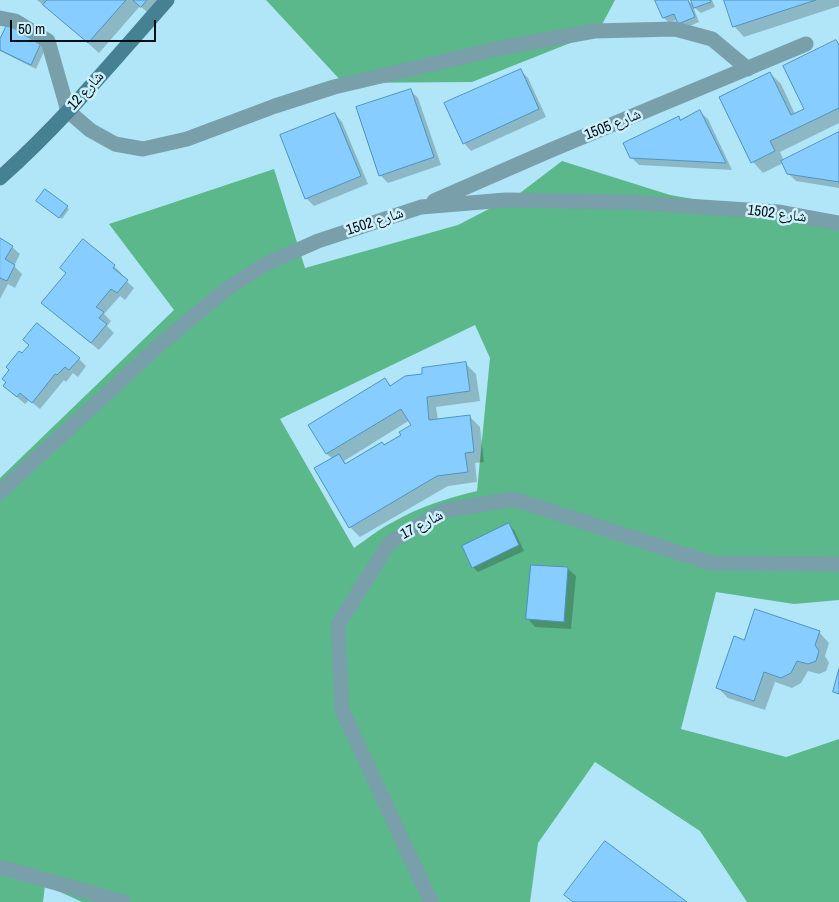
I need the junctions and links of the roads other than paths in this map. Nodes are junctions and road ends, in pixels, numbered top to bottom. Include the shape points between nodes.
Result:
1 (166, 0) edge
2 (0, 18) edge
3 (806, 44) dead end
4 (748, 69) junction
5 (68, 111) junction
6 (0, 178) edge
7 (421, 207) junction
8 (839, 223) edge
9 (0, 492) edge
10 (839, 564) edge
11 (0, 867) edge
12 (122, 902) edge
13 (431, 902) edge

1 - 5 main road, شارع 12
2 - 5 street via 15,21 48,41
3 - 4 street, شارع 1505
4 - 5 street via 712,39 675,29 594,31 501,48 334,87 187,139 143,149 115,144 90,130
4 - 7 street, شارع 1505
5 - 6 main road, شارع 12
7 - 8 street, شارع 1502 via 506,200 625,202 778,212
7 - 9 street, شارع 1502 via 318,241 266,264 228,288 165,340
10 - 13 street, شارع 17 via 711,563 513,499 444,511 389,542 338,625 342,710
11 - 12 street

